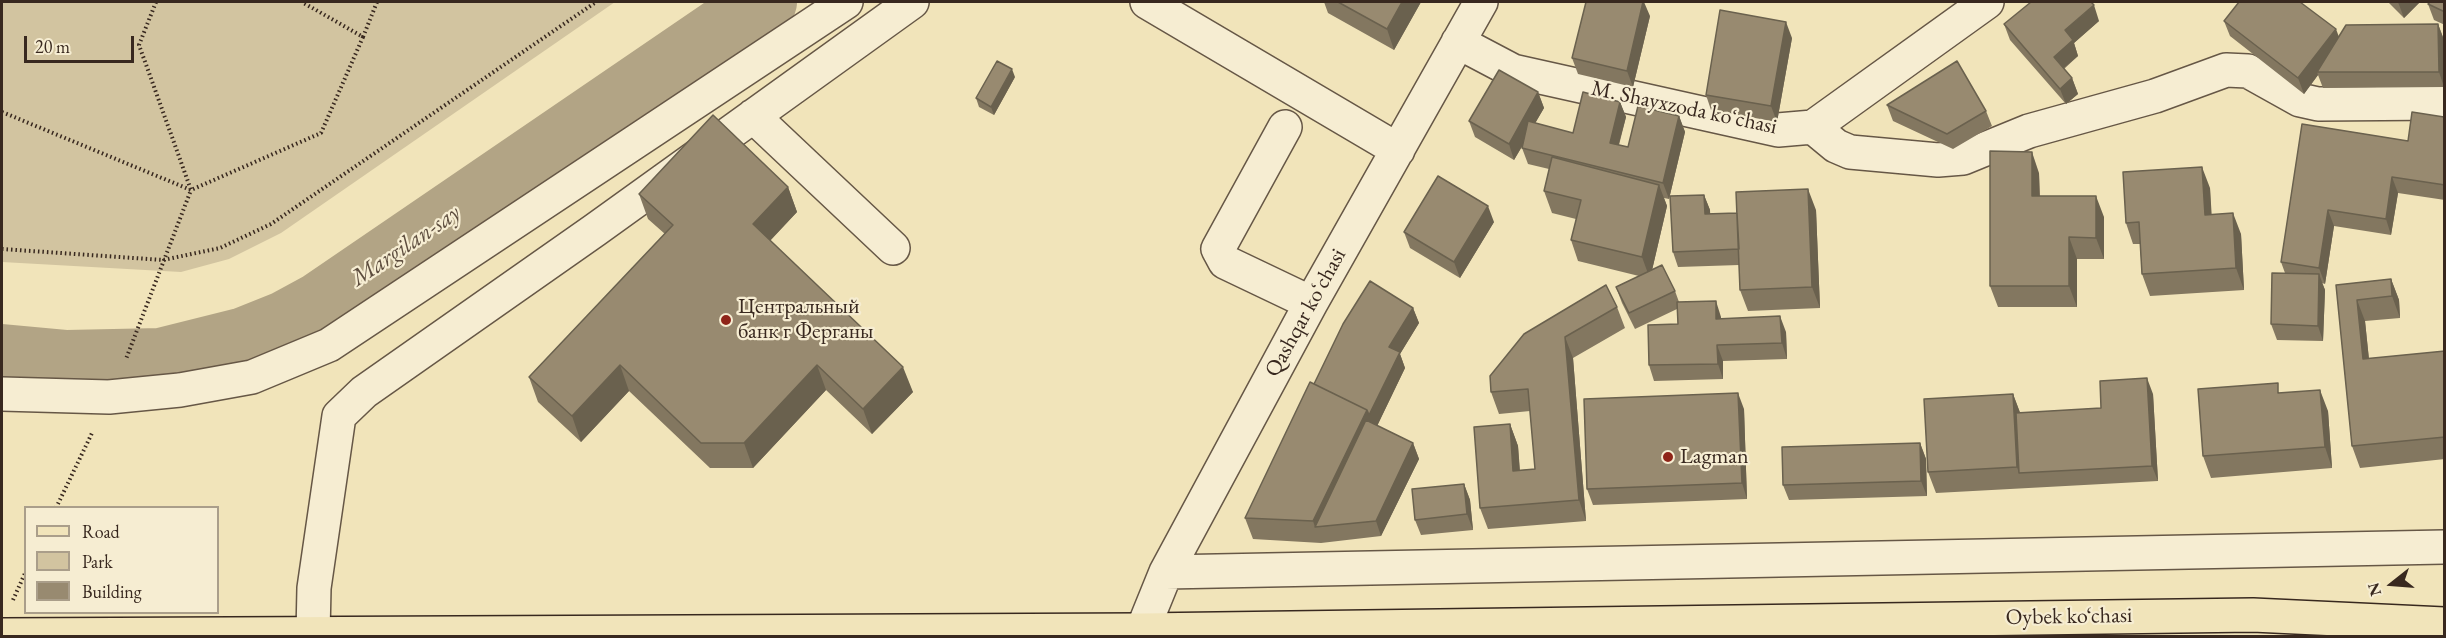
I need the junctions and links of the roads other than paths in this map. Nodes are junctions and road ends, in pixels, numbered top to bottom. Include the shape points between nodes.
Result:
1 (846, 2) edge
2 (912, 2) edge
3 (1147, 2) edge
4 (1481, 2) edge
5 (1987, 2) edge
6 (1458, 42) junction
7 (2445, 103) edge
8 (753, 116) junction
9 (1286, 127) dead end
10 (1813, 127) junction
11 (1398, 150) junction
12 (893, 248) dead end
13 (1311, 303) junction
14 (2, 394) edge
15 (2445, 547) edge
16 (1166, 572) junction
17 (2445, 624) edge
18 (314, 633) junction
19 (1142, 633) edge
20 (2, 635) edge

1 - 14 street via 329,345 252,377 180,390
2 - 8 street
3 - 11 street
4 - 6 street, Qashqar koʻchasi
5 - 10 street
6 - 10 street, M. Shayxzoda koʻchasi via 1513,71 1778,130
6 - 11 street, Qashqar koʻchasi
7 - 10 street via 2318,104 2300,100 2248,71 2226,69 2155,96 2029,131 1963,158 1938,160 1850,152
8 - 12 street
8 - 18 street via 364,392 339,416 314,588
9 - 13 street via 1218,249 1225,262
11 - 13 street, Qashqar koʻchasi
13 - 16 street, Qashqar koʻchasi
15 - 16 street
16 - 19 street, Qashqar koʻchasi
17 - 19 main road, Oybek ko‘chasi via 2253,615
18 - 19 main road, Oybek ko‘chasi
18 - 20 main road, Oybek ko‘chasi

